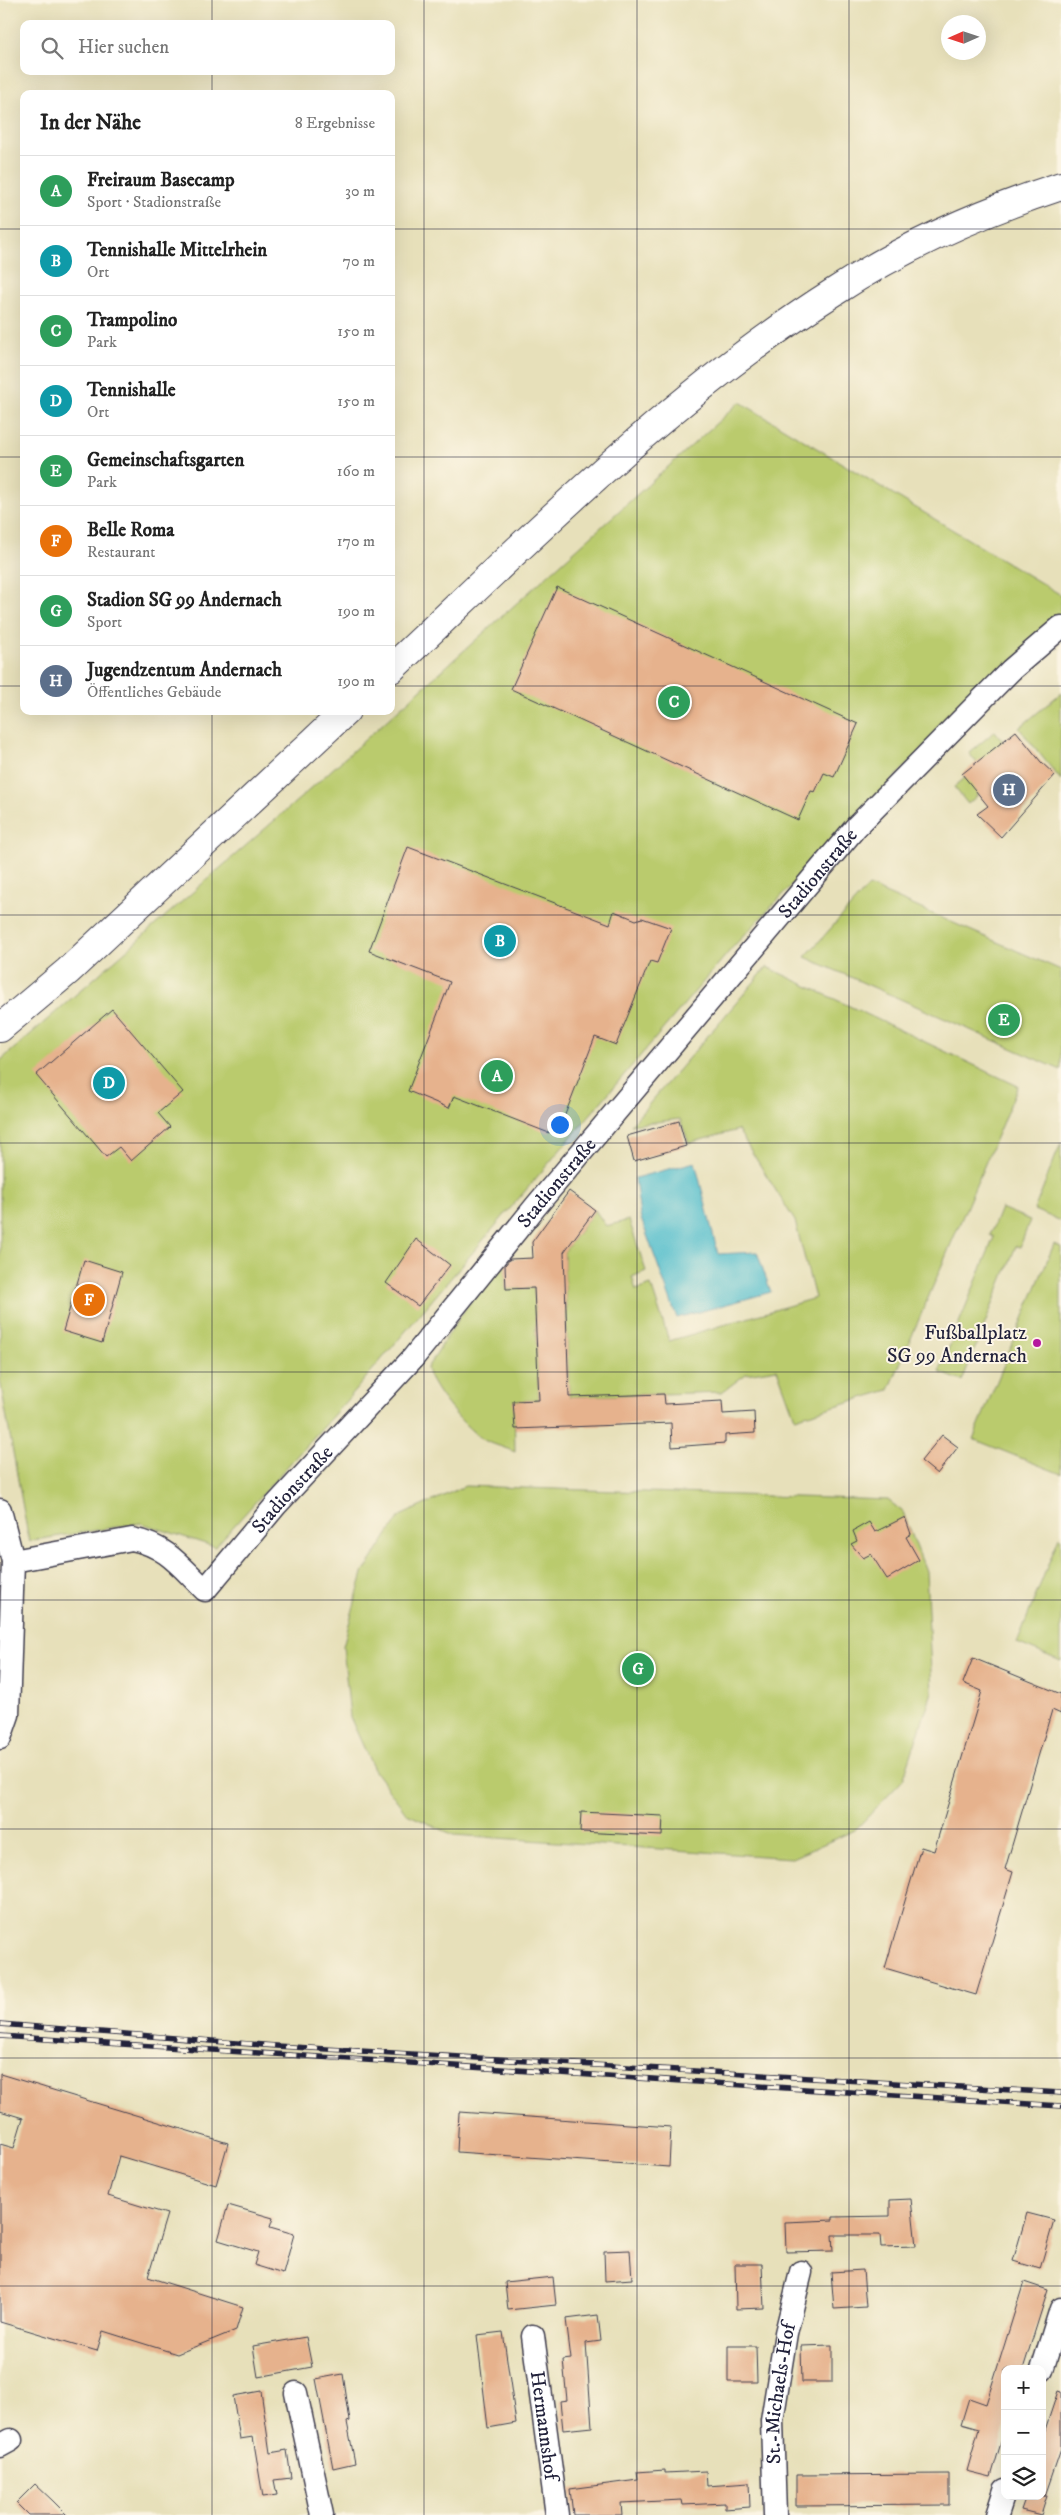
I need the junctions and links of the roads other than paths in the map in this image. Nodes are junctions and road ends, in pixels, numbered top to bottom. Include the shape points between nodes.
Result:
1 (1061, 186) edge
2 (1061, 627) edge
3 (395, 665) edge
4 (342, 715) edge
5 (0, 1028) edge
6 (0, 1510) edge
7 (13, 1561) junction
8 (0, 1738) edge
9 (801, 2272) dead end
10 (1061, 2309) edge
11 (533, 2336) dead end
12 (1044, 2365) edge
13 (296, 2393) dead end
14 (1002, 2500) edge
15 (322, 2515) edge
16 (557, 2515) edge
17 (775, 2515) edge
18 (997, 2515) edge

1 - 3 street via 978,216 881,264 747,351 587,485
2 - 7 street, Stadionstraße via 1011,670 856,827 614,1113 413,1358 276,1505 204,1590 167,1552 132,1539
4 - 5 street via 68,971
6 - 7 street
7 - 8 street via 8,1715
9 - 17 street, St.-Michaels-Hof via 786,2333 772,2421
10 - 12 street
11 - 16 street, Hermannshof
13 - 15 street
14 - 18 street

